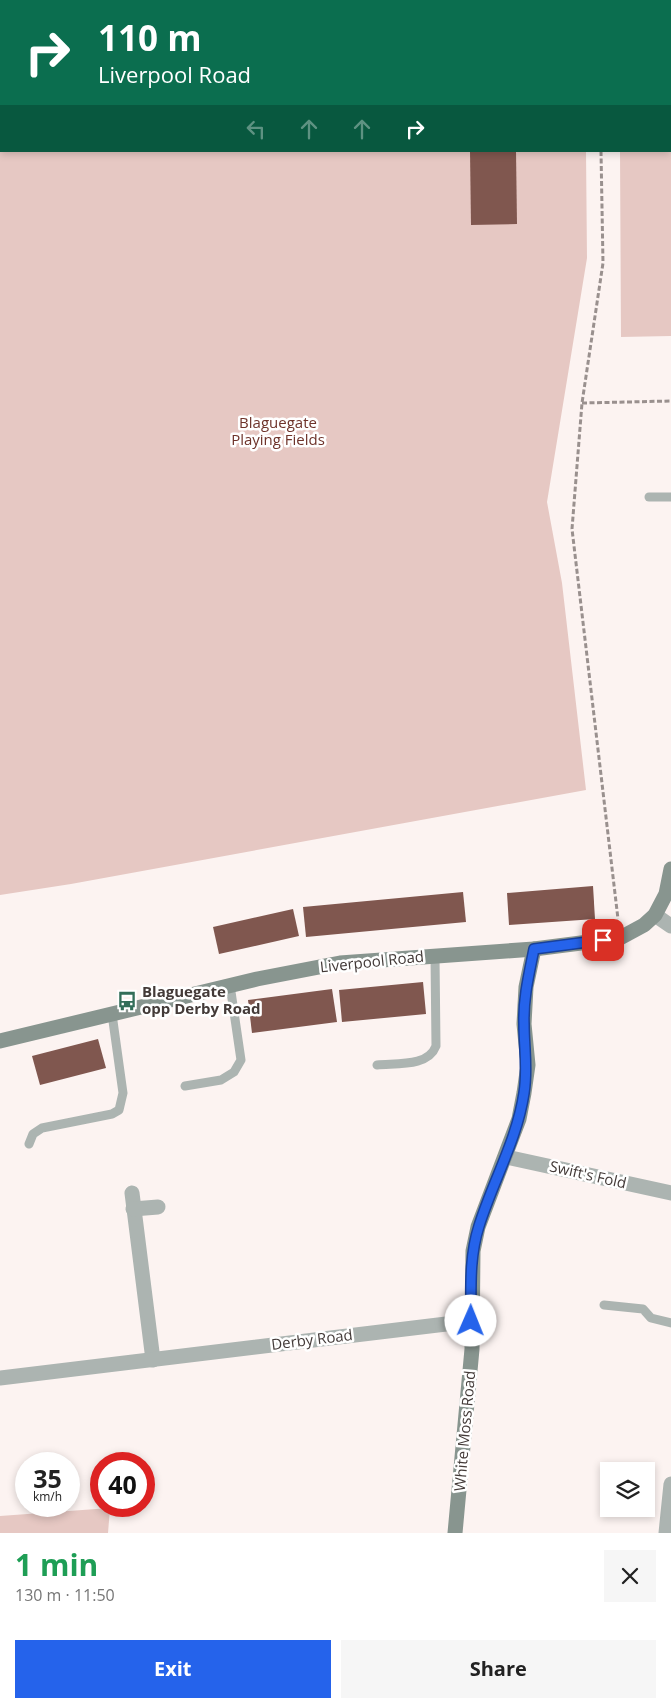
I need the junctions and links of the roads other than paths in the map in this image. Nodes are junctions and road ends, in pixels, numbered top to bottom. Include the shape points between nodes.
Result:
1 (649, 497) dead end
2 (671, 497) edge
3 (671, 869) edge
4 (655, 915) junction
5 (671, 926) edge
6 (534, 949) junction
7 (434, 956) junction
8 (230, 986) junction
9 (112, 1014) junction
10 (0, 1041) edge
11 (377, 1065) dead end
12 (185, 1086) dead end
13 (29, 1144) dead end
14 (506, 1157) junction
15 (671, 1194) edge
16 (158, 1207) dead end
17 (604, 1305) dead end
18 (471, 1321) junction
19 (671, 1323) edge
20 (153, 1360) junction
21 (0, 1378) edge
22 (671, 1484) edge
23 (456, 1533) edge
24 (666, 1533) edge

1 - 2 lane
3 - 4 main road, Liverpool Road via 666,894
4 - 5 street
4 - 6 main road, Liverpool Road via 620,938
6 - 7 main road, Liverpool Road
6 - 14 main road, White Moss Road via 525,997 528,1064 524,1094
7 - 8 main road, Liverpool Road via 340,962
7 - 11 lane via 436,1046 433,1055 425,1060
8 - 9 main road, Liverpool Road
8 - 12 lane via 241,1060 234,1072 221,1080
9 - 10 main road, Liverpool Road
9 - 13 lane via 123,1093 119,1110 42,1128 33,1134
14 - 15 street, Swift's Fold
14 - 18 main road, White Moss Road via 481,1220 473,1251
16 - 20 street via 132,1201
17 - 19 lane via 643,1309 651,1318
18 - 20 street, Derby Road
18 - 23 main road, White Moss Road via 472,1349
20 - 21 street, Derby Road
22 - 24 street

